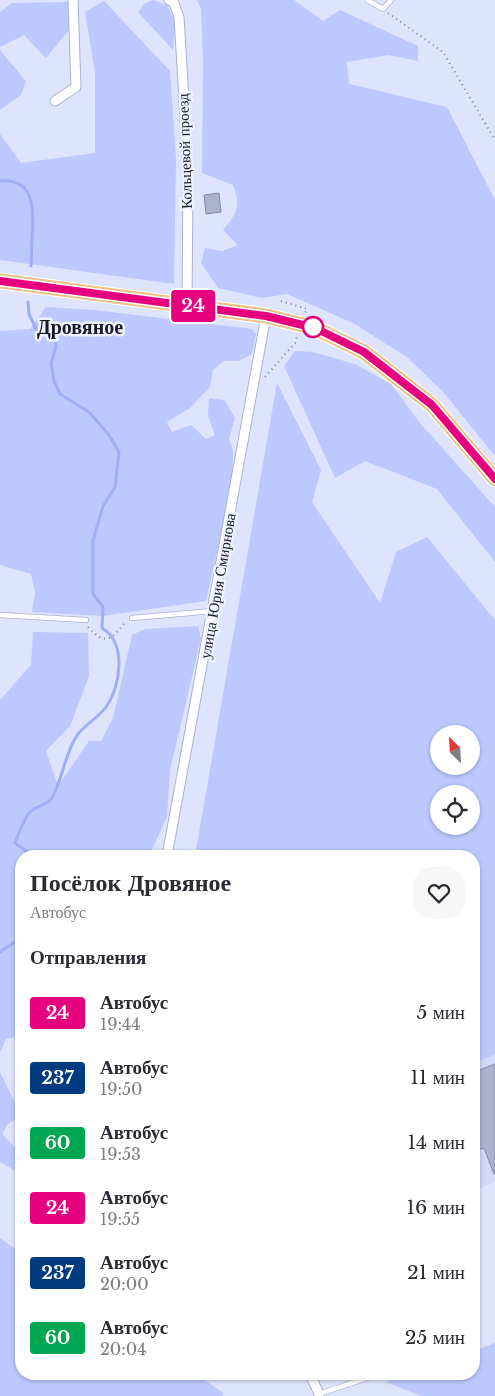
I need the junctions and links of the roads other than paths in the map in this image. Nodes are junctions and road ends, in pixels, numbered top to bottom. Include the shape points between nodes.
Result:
1 (73, 0) edge
2 (169, 0) edge
3 (367, 0) edge
4 (391, 0) edge
5 (55, 101) dead end
6 (0, 281) edge
7 (186, 305) junction
8 (266, 316) junction
9 (495, 478) edge
10 (213, 611) junction
11 (0, 615) edge
12 (132, 618) road end
13 (86, 620) road end
14 (168, 850) edge
15 (313, 1380) edge
16 (361, 1380) edge
17 (319, 1394) joint

1 - 5 street via 76,86
2 - 7 street, Кольцевой проезд via 174,3 179,17 183,83 188,185
3 - 4 lane via 382,9
6 - 7 highway
7 - 8 highway
8 - 9 highway via 302,324 364,352 432,405
8 - 10 street, улица Юрия Смирнова
10 - 12 lane
10 - 14 street, улица Юрия Смирнова
11 - 13 lane
15 - 17 street
16 - 17 lane

